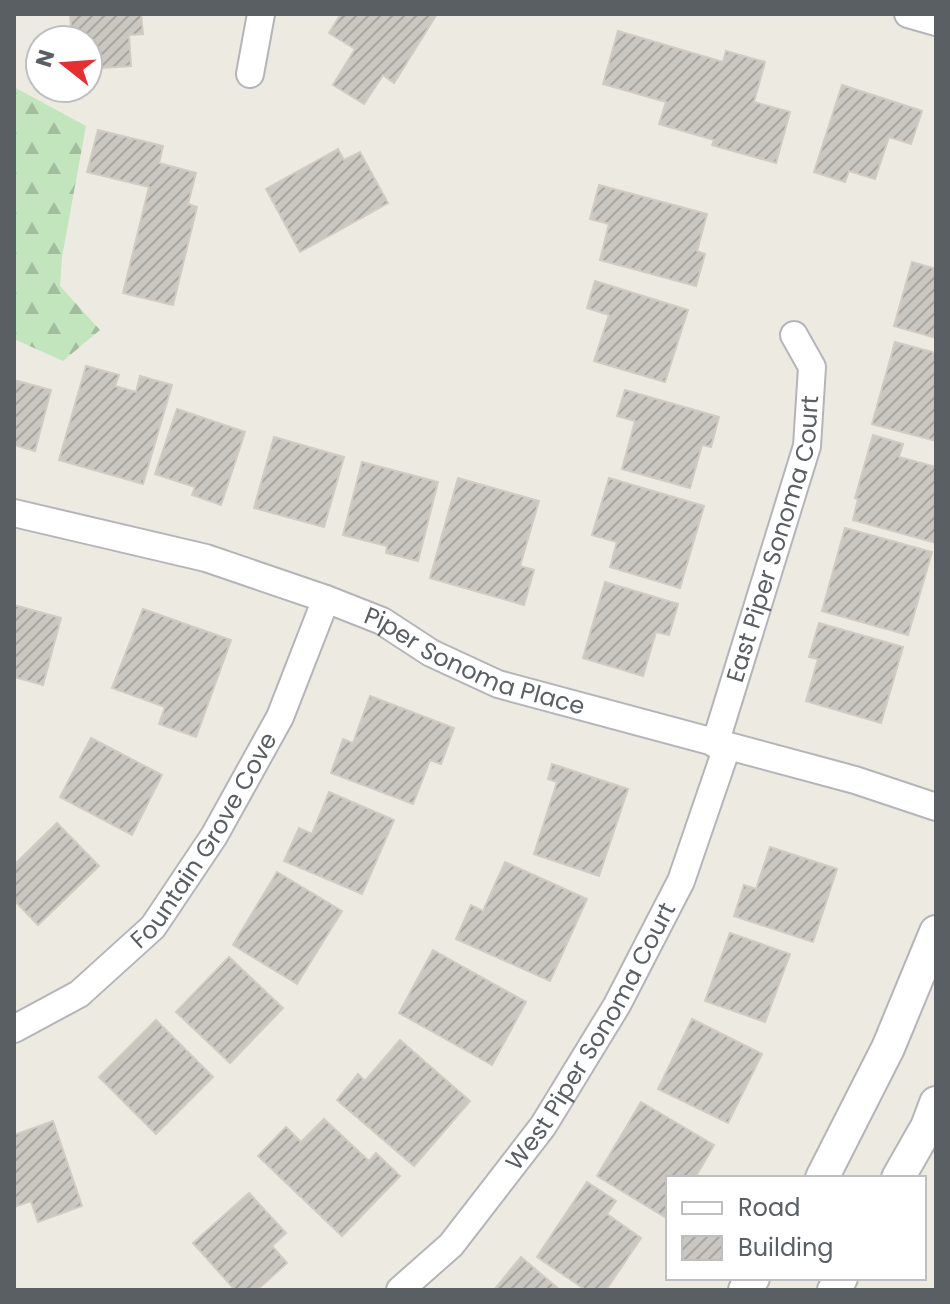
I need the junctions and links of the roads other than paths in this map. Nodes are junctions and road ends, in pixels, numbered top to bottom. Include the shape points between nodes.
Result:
1 (261, 14) edge
2 (908, 14) edge
3 (936, 22) edge
4 (250, 74) dead end
5 (794, 335) dead end
6 (14, 513) edge
7 (326, 599) junction
8 (721, 745) junction
9 (936, 807) edge
10 (936, 932) edge
11 (14, 1029) edge
12 (936, 1103) edge
13 (823, 1176) edge
14 (899, 1176) edge
15 (400, 1290) edge

1 - 4 street
2 - 3 street
5 - 8 street, East Piper Sonoma Court via 812,367 807,446
6 - 7 street, Piper Sonoma Place via 206,558
7 - 8 street, Piper Sonoma Place via 382,621 431,653 498,684
7 - 11 street, Fountain Grove Cove via 280,717 214,836 153,927 79,994
8 - 9 street, Piper Sonoma Place
8 - 15 street, West Piper Sonoma Court via 681,881 617,1005 543,1126 451,1245
10 - 13 street via 888,1048
12 - 14 street

